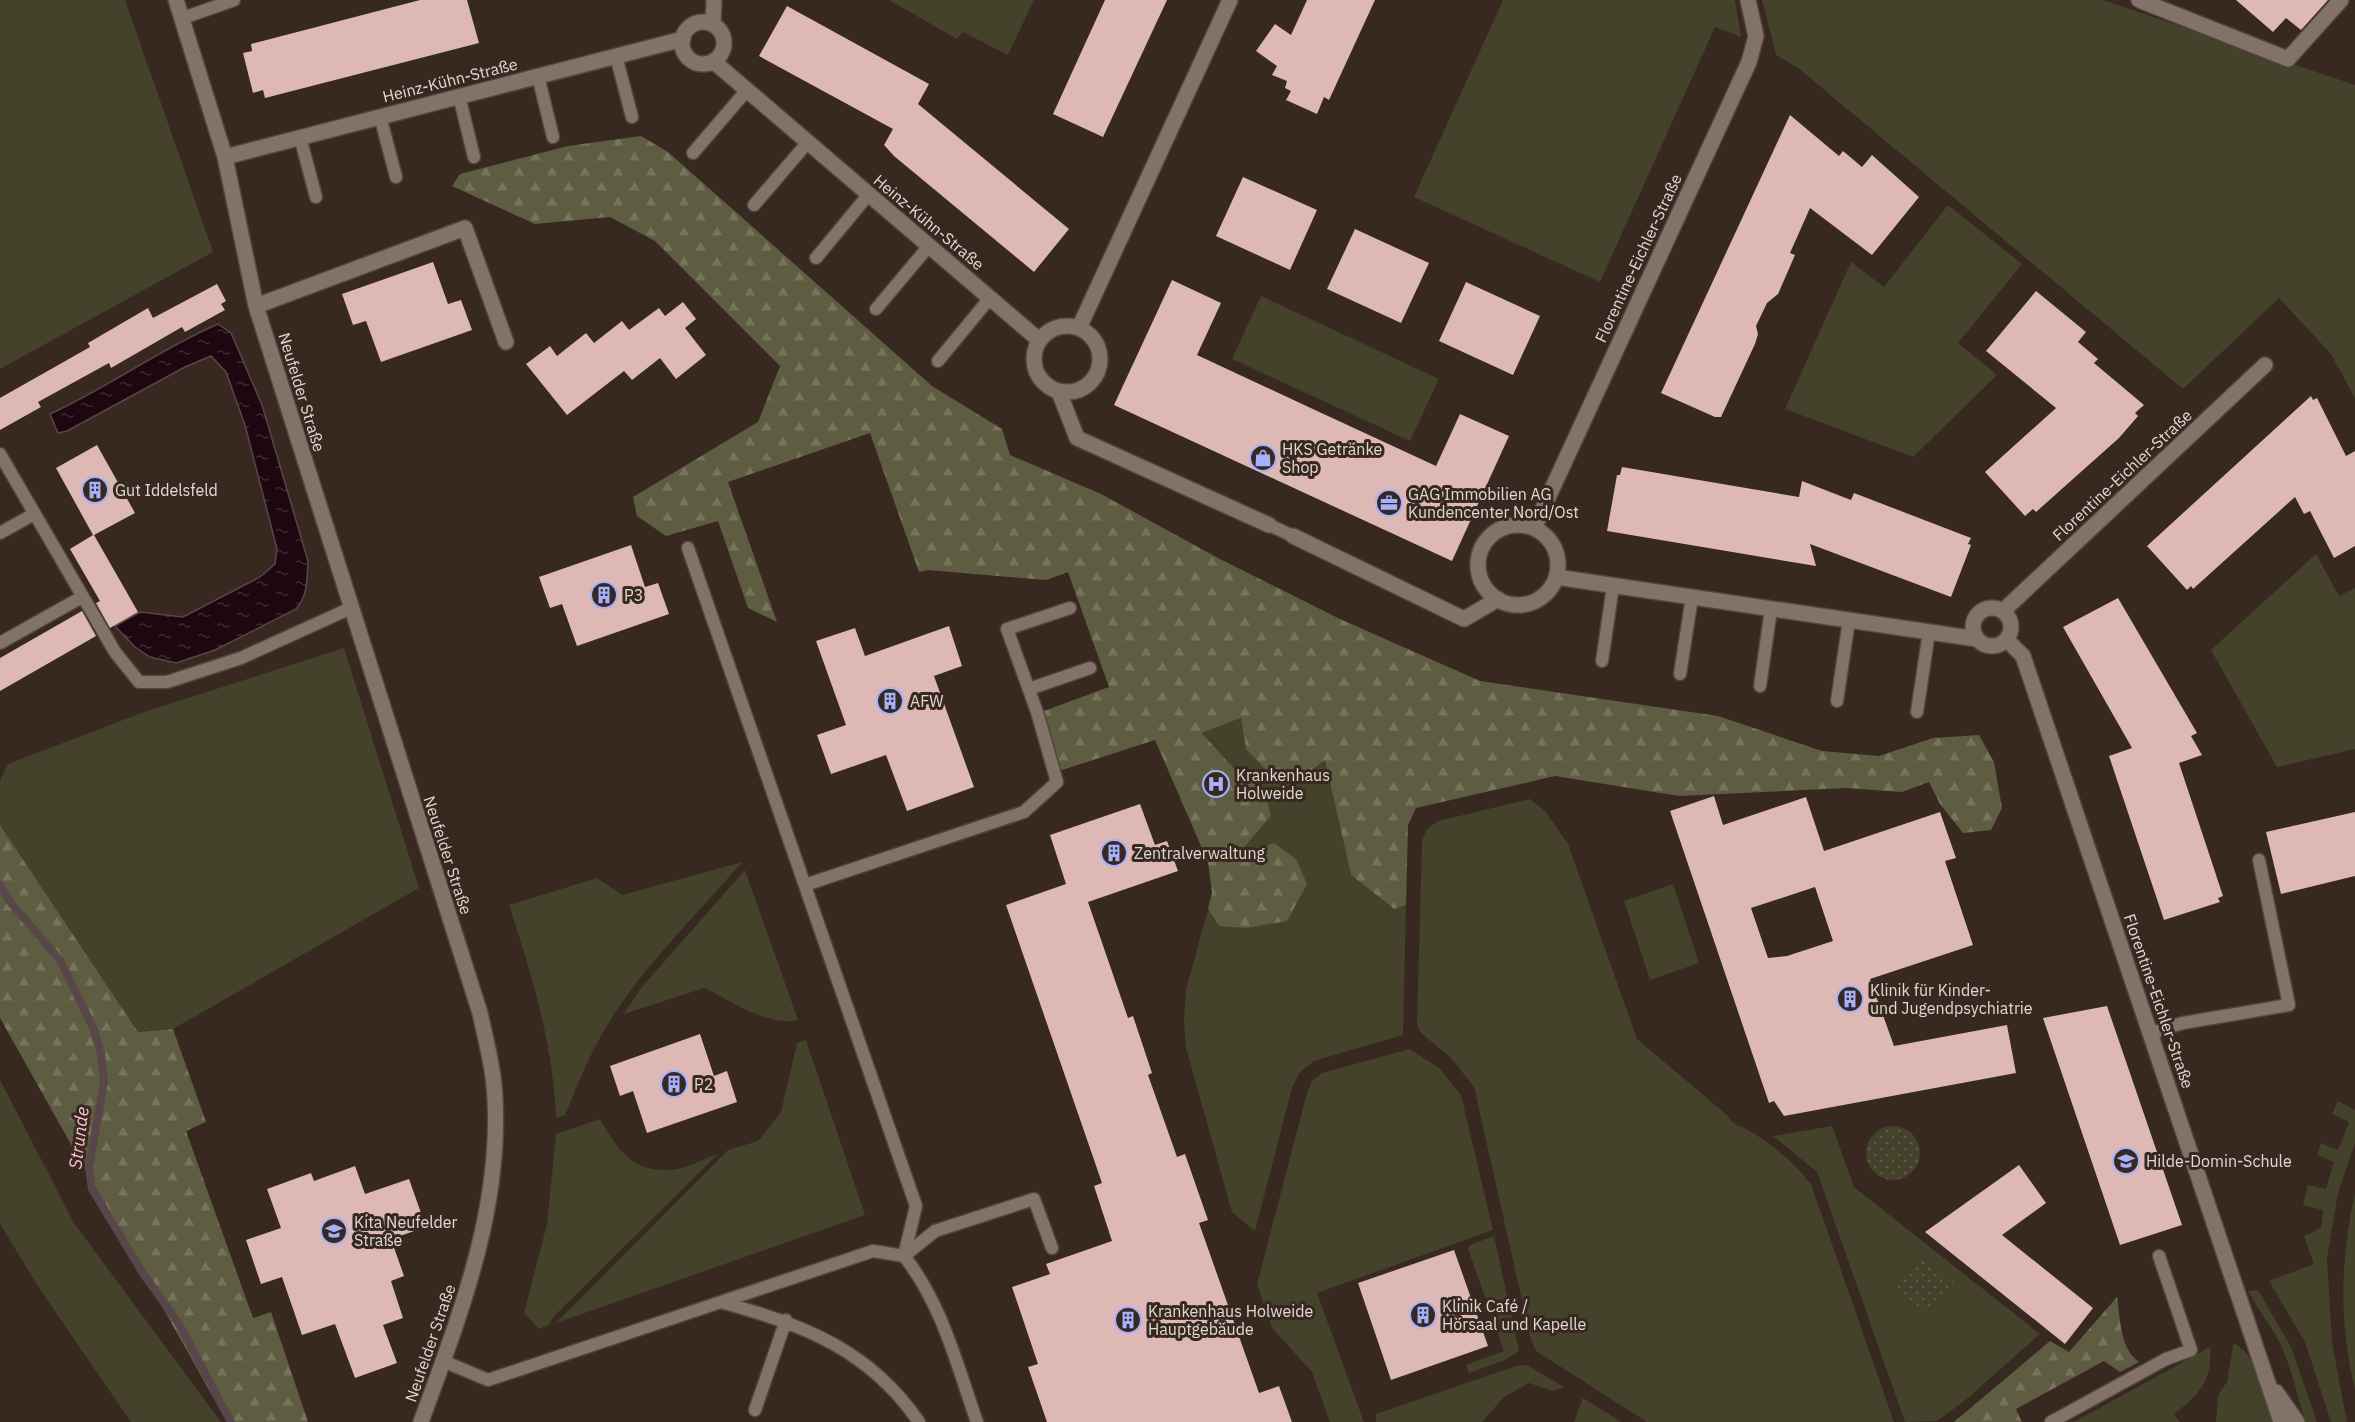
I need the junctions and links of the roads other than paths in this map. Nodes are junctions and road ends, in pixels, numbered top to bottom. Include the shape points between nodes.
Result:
1 (176, 0) edge
2 (234, 0) edge
3 (714, 0) edge
4 (1230, 0) edge
5 (1748, 0) edge
6 (2139, 0) edge
7 (2341, 0) edge
8 (183, 18) junction
9 (713, 24) junction
10 (683, 39) junction
11 (616, 56) junction
12 (713, 61) junction
13 (538, 76) junction
14 (747, 90) junction
15 (459, 96) junction
16 (380, 117) junction
17 (632, 117) dead end
18 (300, 137) junction
19 (553, 137) dead end
20 (808, 142) junction
21 (693, 153) dead end
22 (225, 157) junction
23 (474, 157) dead end
24 (396, 177) dead end
25 (869, 194) junction
26 (316, 197) dead end
27 (754, 205) dead end
28 (929, 246) junction
29 (816, 258) dead end
30 (990, 298) junction
31 (256, 306) junction
32 (876, 309) dead end
33 (1079, 328) junction
34 (1039, 340) junction
35 (506, 342) dead end
36 (938, 361) dead end
37 (2265, 365) dead end
38 (1059, 392) junction
39 (0, 454) edge
40 (34, 514) junction
41 (1269, 525) joint
42 (1534, 528) junction
43 (0, 533) edge
44 (1293, 536) joint
45 (688, 548) dead end
46 (1556, 577) junction
47 (1613, 586) junction
48 (82, 597) junction
49 (1692, 597) junction
50 (1498, 599) junction
51 (351, 608) junction
52 (1070, 608) dead end
53 (1772, 609) junction
54 (2003, 611) junction
55 (1849, 620) junction
56 (1929, 632) junction
57 (1977, 639) junction
58 (2007, 640) junction
59 (0, 643) edge
60 (1602, 661) dead end
61 (1090, 668) dead end
62 (1680, 674) dead end
63 (1760, 686) dead end
64 (1029, 689) junction
65 (1837, 701) dead end
66 (1917, 712) dead end
67 (2259, 860) dead end
68 (805, 885) junction
69 (2151, 1034) junction
70 (1052, 1248) dead end
71 (904, 1256) junction
72 (2159, 1256) dead end
73 (721, 1302) junction
74 (786, 1320) junction
75 (443, 1361) junction
76 (2268, 1380) junction
77 (755, 1410) dead end
78 (422, 1422) edge
79 (919, 1422) edge
80 (977, 1422) edge
81 (2051, 1422) edge
82 (2281, 1422) edge
83 (2297, 1422) edge

1 - 8 street, Neufelder Straße
2 - 8 lane
3 - 9 street
4 - 33 street
5 - 42 street, Florentine-Eichler-Straße via 1756,36 1749,62
6 - 7 street via 2288,59
8 - 22 street, Neufelder Straße
9 - 10 street, Heinz-Kühn-Straße via 694,24
9 - 12 street via 724,39 722,52
10 - 11 street, Heinz-Kühn-Straße
10 - 12 street, Heinz-Kühn-Straße via 684,51 691,59
11 - 13 street, Heinz-Kühn-Straße
11 - 17 lane
12 - 14 street, Heinz-Kühn-Straße
13 - 15 street, Heinz-Kühn-Straße
13 - 19 lane
14 - 20 street, Heinz-Kühn-Straße
14 - 21 lane
15 - 16 street, Heinz-Kühn-Straße
15 - 23 lane
16 - 18 street, Heinz-Kühn-Straße
16 - 24 lane
18 - 22 street, Heinz-Kühn-Straße
18 - 26 lane
20 - 25 street, Heinz-Kühn-Straße
20 - 27 lane
22 - 31 street, Neufelder Straße
25 - 28 street, Heinz-Kühn-Straße
25 - 29 lane
28 - 30 street, Heinz-Kühn-Straße
28 - 32 lane
30 - 34 street, Heinz-Kühn-Straße
30 - 36 lane
31 - 35 street via 465,228
31 - 51 street, Neufelder Straße
33 - 34 street via 1057,327
33 - 38 street via 1097,345 1099,369 1083,388
34 - 38 street via 1034,352 1038,377
37 - 54 street, Florentine-Eichler-Straße
38 - 41 street via 1077,438
39 - 40 lane
40 - 43 lane
40 - 48 lane
41 - 44 lane
42 - 46 street via 1552,543 1557,554
42 - 50 street via 1508,526 1491,536 1480,553 1481,579 1487,591
44 - 50 street via 1464,619
45 - 68 lane
46 - 47 street
46 - 50 street via 1551,588 1532,602 1521,605
47 - 49 street
47 - 60 lane
48 - 51 lane via 114,652 139,682 167,682 241,658
48 - 59 lane
49 - 53 street
49 - 62 lane
51 - 75 street, Neufelder Straße via 480,1013 495,1097 493,1182 484,1233
52 - 64 lane via 1007,629
53 - 55 street
53 - 63 lane
54 - 57 street via 1992,608 1980,612 1973,623
54 - 58 street via 2012,628
55 - 56 street
55 - 65 lane
56 - 57 street
56 - 66 lane
57 - 58 street via 1989,646
58 - 69 street, Florentine-Eichler-Straße via 2023,656
61 - 64 lane
64 - 68 lane via 1057,782 1024,812
67 - 69 lane via 2289,1005 2183,1023
68 - 71 lane via 916,1206
69 - 76 street, Florentine-Eichler-Straße
70 - 71 lane via 1034,1199 935,1231
71 - 73 lane via 873,1251
71 - 80 lane via 922,1279 940,1317
72 - 81 lane via 2192,1350 2166,1359
73 - 74 lane
73 - 75 lane via 488,1380
74 - 77 lane
74 - 79 lane via 862,1361 905,1402
75 - 78 street, Neufelder Straße
76 - 82 street, Florentine-Eichler-Straße
76 - 83 street, Florentine-Eichler-Straße

